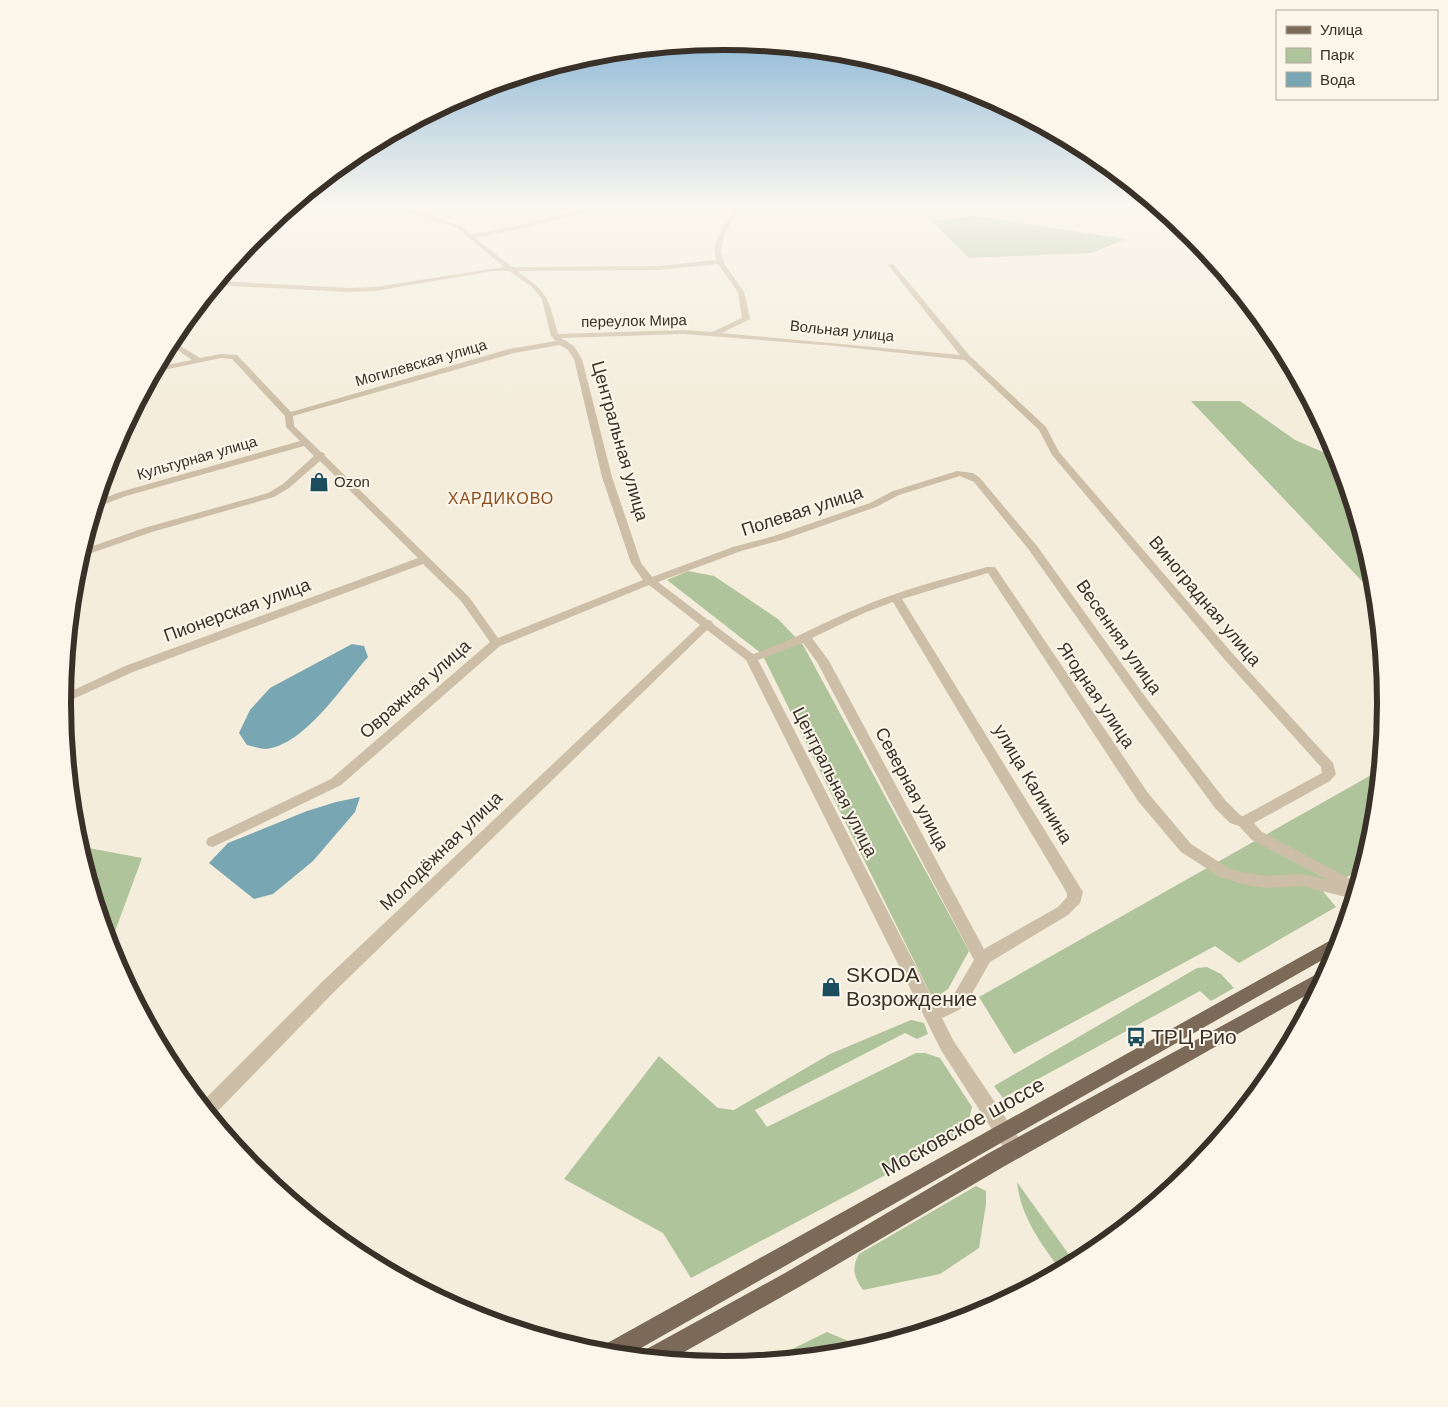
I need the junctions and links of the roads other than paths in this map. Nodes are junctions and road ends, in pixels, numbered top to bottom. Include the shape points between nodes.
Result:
1 (464, 273) edge
2 (516, 273) edge
3 (727, 273) edge
4 (897, 273) edge
5 (224, 283) edge
6 (713, 334) junction
7 (558, 340) junction
8 (177, 347) edge
9 (967, 358) junction
10 (197, 360) junction
11 (164, 368) edge
12 (289, 415) junction
13 (307, 442) junction
14 (320, 456) junction
15 (964, 473) joint
16 (102, 502) edge
17 (89, 551) edge
18 (426, 559) junction
19 (650, 581) junction
20 (896, 598) junction
21 (708, 623) junction
22 (806, 638) junction
23 (496, 643) junction
24 (751, 658) junction
25 (71, 696) edge
26 (1244, 822) junction
27 (213, 842) dead end
28 (1351, 886) edge
29 (1350, 892) edge
30 (1331, 947) edge
31 (983, 958) junction
32 (1315, 982) edge
33 (931, 1015) junction
34 (210, 1106) edge
35 (1002, 1131) junction
36 (1016, 1150) junction
37 (621, 1348) edge
38 (661, 1354) edge

1 - 5 street via 349,290
2 - 7 street, Центральная улица via 545,299
3 - 6 street via 741,292 746,319
4 - 9 street, Виноградная улица
6 - 7 street, переулок Мира via 684,332
6 - 9 street, Вольная улица
7 - 12 street, Могилевская улица
7 - 19 street, Центральная улица via 571,348 578,360 607,477 636,563
8 - 10 street
9 - 26 street, Виноградная улица via 1043,429 1055,453 1329,770 1328,776
10 - 11 street
10 - 12 street via 234,357
12 - 13 street via 290,427
13 - 14 street
13 - 16 street, Культурная улица
14 - 17 street via 271,495 148,530
14 - 18 street
15 - 19 street, Полевая улица via 896,493 858,510
15 - 26 street, Весенняя улица via 981,485 1033,548 1220,804 1234,819
18 - 23 street via 465,599
18 - 25 street, Пионерская улица via 129,669
19 - 21 street, Центральная улица
19 - 23 street, Овражная улица
20 - 22 street
20 - 29 street, Ягодная улица via 991,569 1143,796 1175,838 1204,860 1242,878 1265,882 1302,880
20 - 31 street, улица Калинина via 1075,892 1075,899 1063,911
21 - 24 street, Центральная улица
21 - 34 street, Молодёжная улица via 337,978
22 - 24 street via 787,648
22 - 31 street, Северная улица via 823,661
23 - 27 street, Овражная улица via 336,782
24 - 33 street, Центральная улица
26 - 28 street, Весенняя улица via 1257,836
30 - 35 main road, Московское шоссе
31 - 33 street via 960,999
32 - 36 main road
33 - 35 street, Центральная улица
35 - 36 street, Центральная улица
35 - 37 main road, Московское шоссе
36 - 38 main road

